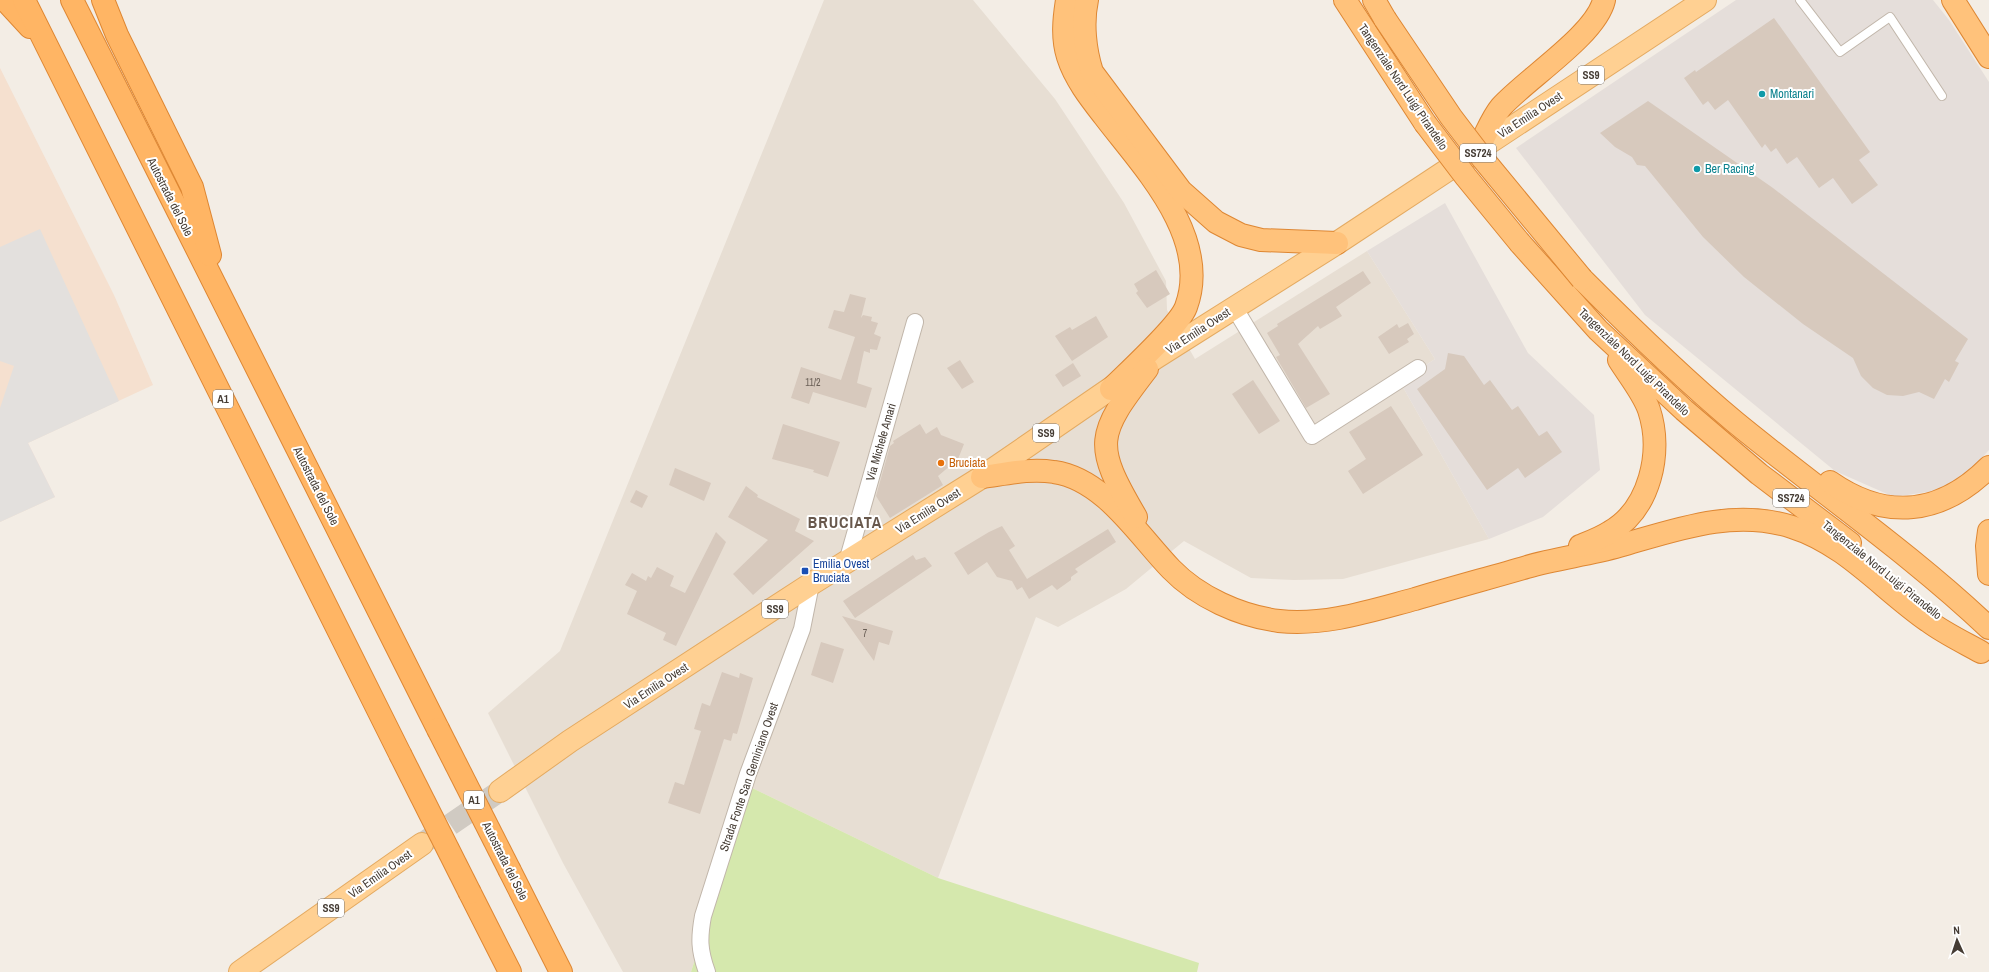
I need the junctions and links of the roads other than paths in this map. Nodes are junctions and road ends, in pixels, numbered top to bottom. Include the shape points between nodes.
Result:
1 (5, 0) edge
2 (24, 0) edge
3 (72, 0) edge
4 (103, 0) edge
5 (1067, 0) edge
6 (1087, 0) edge
7 (1334, 0) edge
8 (1345, 0) edge
9 (1374, 0) edge
10 (1604, 0) edge
11 (1704, 0) edge
12 (1800, 0) edge
13 (1952, 0) edge
14 (1362, 28) junction
15 (46, 44) junction
16 (1989, 57) edge
17 (1942, 96) dead end
18 (1477, 150) junction
19 (1337, 243) junction
20 (222, 301) junction
21 (1234, 307) junction
22 (915, 322) dead end
23 (1598, 330) junction
24 (1155, 358) junction
25 (1418, 368) dead end
26 (1111, 389) junction
27 (1734, 422) junction
28 (1989, 467) edge
29 (982, 477) junction
30 (1989, 531) edge
31 (1157, 554) junction
32 (1547, 561) junction
33 (847, 562) junction
34 (1989, 574) edge
35 (811, 584) junction
36 (1989, 628) edge
37 (1985, 657) edge
38 (500, 791) tunnel mouth
39 (422, 844) tunnel mouth
40 (240, 972) edge
41 (510, 972) edge
42 (561, 972) edge
43 (707, 972) edge

1 - 15 highway
2 - 15 highway, A1
3 - 20 highway, Autostrada del Sole / A1
4 - 20 highway via 117,35 192,187
5 - 26 highway via 1065,44 1076,78 1161,191 1182,230 1192,260 1192,284 1186,308 1171,328
6 - 19 highway via 1086,42 1092,72 1181,191 1216,222 1241,235 1261,240
7 - 14 highway
8 - 14 highway, Tangenziale Nord Luigi Pirandello / SS724
9 - 27 highway, Tangenziale Nord Luigi Pirandello / SS724, bridge via 1447,111 1483,159 1582,279 1654,351
10 - 18 highway via 1603,6 1587,29 1501,108
11 - 18 main road, Via Emilia Ovest / SS9
12 - 17 lane via 1840,52 1890,17
13 - 16 highway
14 - 23 highway, Tangenziale Nord Luigi Pirandello / SS724, bridge via 1405,95 1466,178
15 - 41 highway, A1, bridge
18 - 19 main road, Via Emilia Ovest / SS9
19 - 21 main road, Via Emilia Ovest / SS9
20 - 42 highway, Autostrada del Sole / A1, bridge
21 - 24 main road, Via Emilia Ovest / SS9
21 - 25 street, Via Emilia Ovest via 1312,436
22 - 33 street, Via Michele Amari
23 - 32 highway via 1649,409 1654,431 1653,470 1640,500 1611,532
23 - 37 highway, Tangenziale Nord Luigi Pirandello / SS724 via 1721,443 1911,591
24 - 26 main road, Via Emilia Ovest / SS9
24 - 31 highway via 1113,416 1106,442 1108,463 1116,484
26 - 29 main road, Via Emilia Ovest / SS9
27 - 28 highway via 1785,447 1817,473 1854,497 1884,506 1913,507 1934,504 1955,495 1974,482
27 - 36 highway, Tangenziale Nord Luigi Pirandello / SS724 via 1932,576
29 - 31 highway via 1034,471 1054,472 1072,477 1089,485 1106,498
29 - 33 main road, Via Emilia Ovest / SS9
30 - 34 highway
31 - 32 highway via 1188,584 1223,604 1260,618 1298,622 1341,618
32 - 37 highway via 1612,548 1700,524 1737,520 1777,523 1819,538 1876,578 1928,621
33 - 35 main road, Via Emilia Ovest / SS9
35 - 38 main road, Via Emilia Ovest / SS9 via 570,741
35 - 43 street, Strada Fonte San Geminiano Ovest via 802,629 748,774 703,916 699,938 701,956
39 - 40 main road, Via Emilia Ovest / SS9

